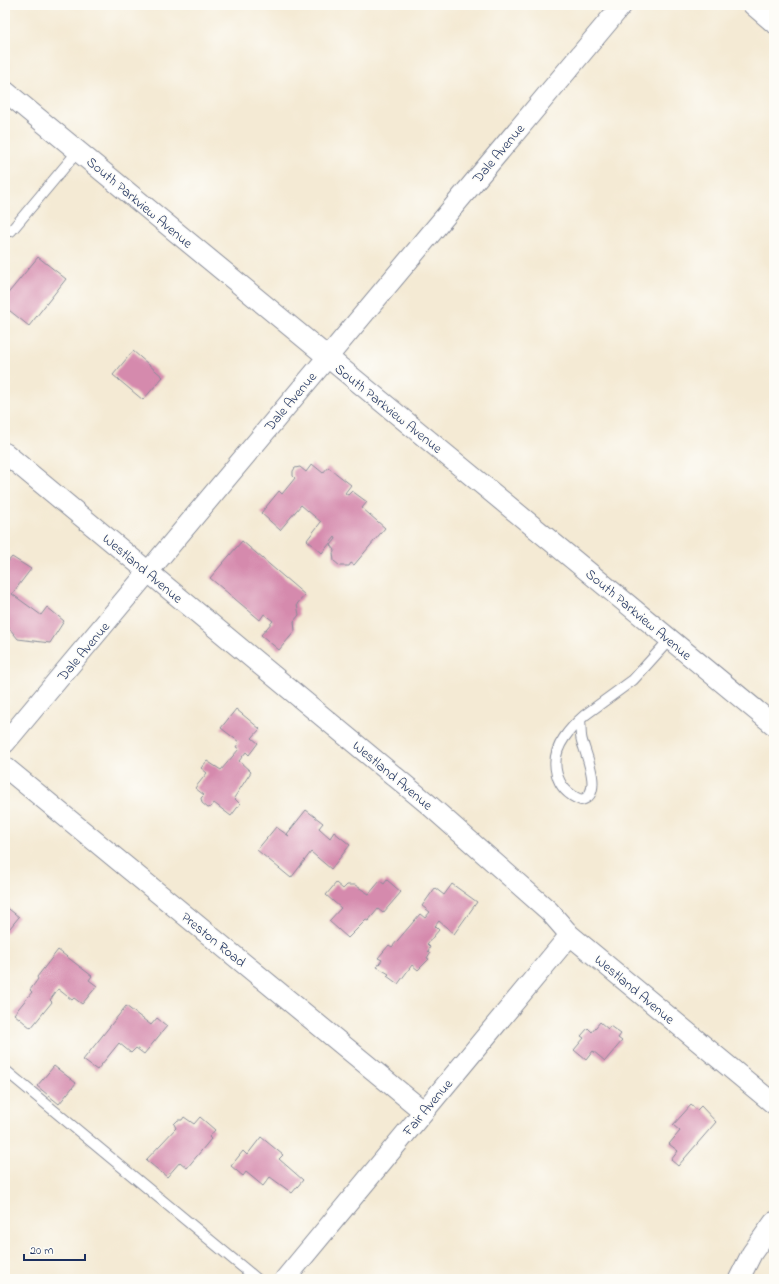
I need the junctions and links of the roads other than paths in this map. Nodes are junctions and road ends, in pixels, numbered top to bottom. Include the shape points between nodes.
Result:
1 (622, 5) edge
2 (753, 5) edge
3 (774, 23) edge
4 (5, 91) edge
5 (78, 152) junction
6 (11, 231) dead end
7 (327, 356) junction
8 (5, 453) edge
9 (148, 573) junction
10 (670, 639) junction
11 (580, 720) junction
12 (774, 725) edge
13 (5, 743) edge
14 (5, 767) edge
15 (570, 935) junction
16 (5, 1070) edge
17 (774, 1104) edge
18 (423, 1111) junction
19 (774, 1222) edge
20 (257, 1279) edge
21 (285, 1279) edge
22 (739, 1279) edge

1 - 7 street, Dale Avenue
2 - 3 street
4 - 5 street, South Parkview Avenue
5 - 6 lane
5 - 7 street, South Parkview Avenue
7 - 9 street, Dale Avenue
7 - 10 street, South Parkview Avenue
8 - 9 street, Westland Avenue
9 - 13 street, Dale Avenue
9 - 15 street, Westland Avenue via 428,804 549,911
10 - 11 lane via 633,680
10 - 12 street, South Parkview Avenue
11 - 11 lane via 563,740 555,762 560,785 581,800 590,794 593,781 582,740
14 - 18 street, Preston Road
15 - 17 street, Westland Avenue
15 - 18 street, Fair Avenue
16 - 20 lane
18 - 21 street, Fair Avenue
19 - 22 street via 752,1253

